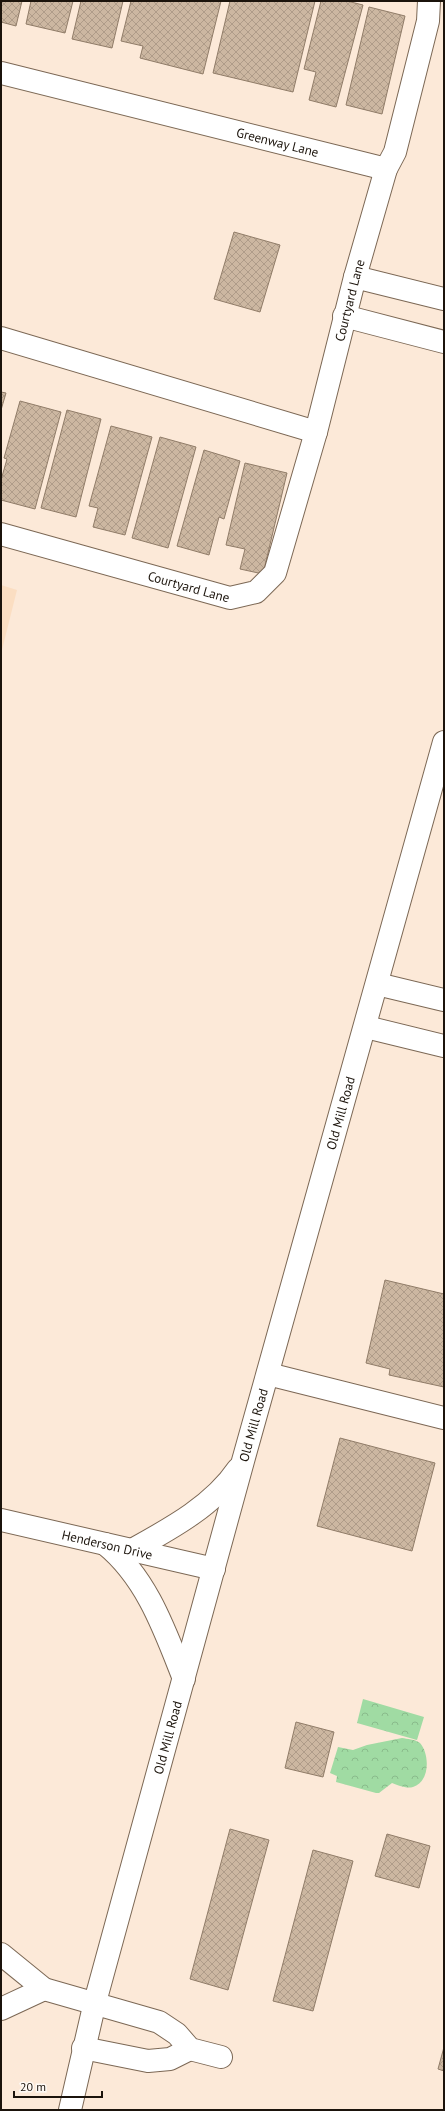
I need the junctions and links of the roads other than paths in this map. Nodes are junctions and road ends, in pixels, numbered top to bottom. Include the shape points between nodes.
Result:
1 (429, 1) edge
2 (1, 73) edge
3 (386, 169) junction
4 (355, 277) junction
5 (444, 299) edge
6 (344, 316) junction
7 (1, 338) edge
8 (444, 342) edge
9 (316, 432) junction
10 (1, 534) edge
11 (444, 742) edge
12 (377, 984) junction
13 (444, 1000) edge
14 (366, 1027) junction
15 (444, 1046) edge
16 (268, 1374) junction
17 (444, 1418) edge
18 (243, 1462) junction
19 (1, 1520) edge
20 (104, 1544) junction
21 (132, 1550) junction
22 (214, 1569) junction
23 (184, 1679) junction
24 (1, 1954) edge
25 (44, 1989) junction
26 (95, 2002) junction
27 (1, 2009) edge
28 (83, 2048) junction
29 (190, 2049) junction
30 (221, 2057) dead end
31 (70, 2110) edge

1 - 3 street via 428,21 395,152
2 - 3 street, Greenway Lane
3 - 4 street, Courtyard Lane
4 - 5 street
4 - 6 street, Courtyard Lane
6 - 8 street
6 - 9 street, Courtyard Lane
7 - 9 street
9 - 10 street, Courtyard Lane via 275,573 256,592 230,598
11 - 12 street, Old Mill Road
12 - 13 street
12 - 14 street, Old Mill Road
14 - 15 street
14 - 16 street, Old Mill Road
16 - 17 street
16 - 18 street, Old Mill Road
18 - 21 street via 214,1497 187,1518
18 - 22 street, Old Mill Road
19 - 20 street, Henderson Drive
20 - 21 street, Henderson Drive
20 - 23 street via 128,1567 154,1607
21 - 22 street, Henderson Drive
22 - 23 street, Old Mill Road
23 - 26 street, Old Mill Road
24 - 25 street
25 - 26 street
25 - 27 street
26 - 28 street, Old Mill Road
26 - 29 street via 159,2022 177,2034
28 - 29 street via 148,2061 170,2059
28 - 31 street, Old Mill Road
29 - 30 street

